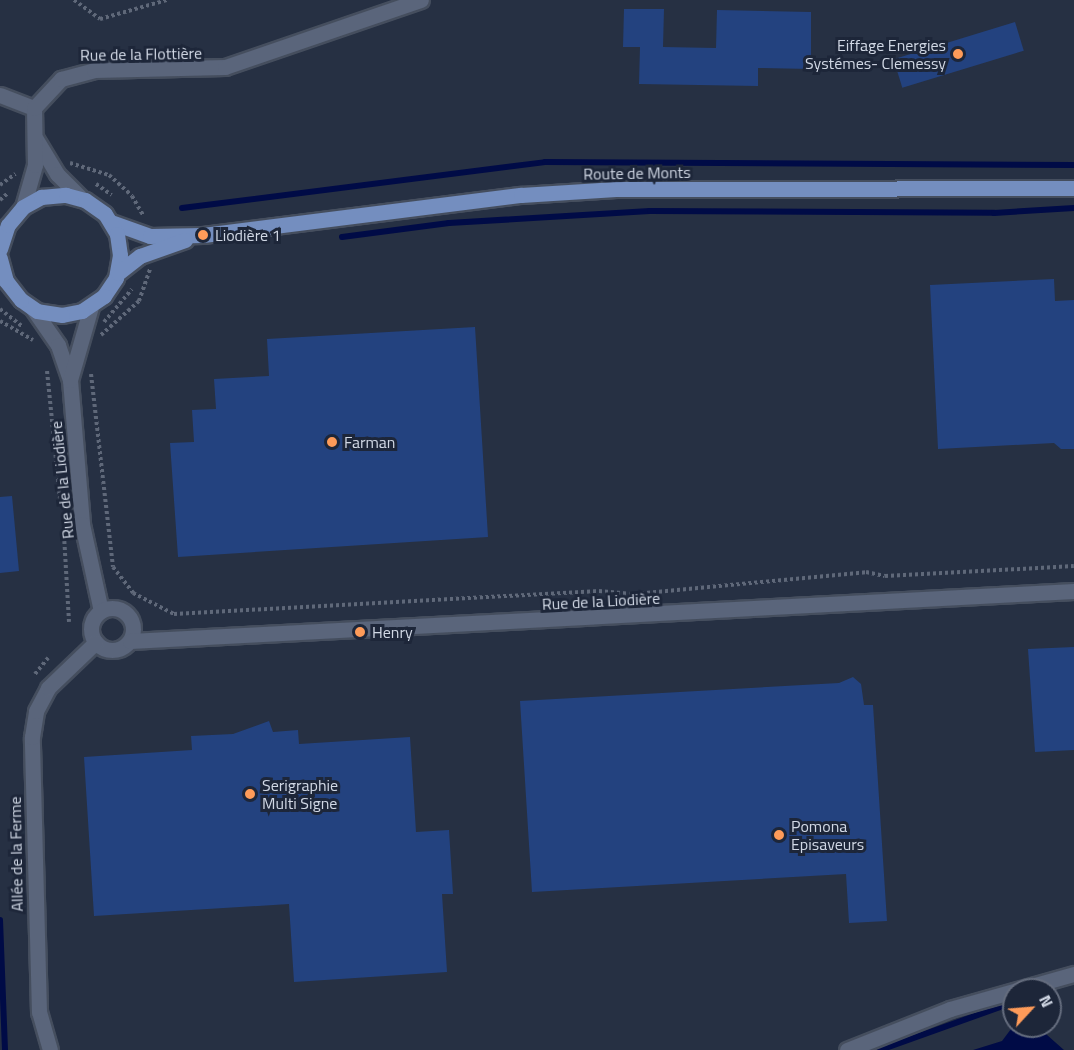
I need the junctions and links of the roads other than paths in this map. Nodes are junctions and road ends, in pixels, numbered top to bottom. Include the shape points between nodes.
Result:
1 (421, 0) edge
2 (0, 95) edge
3 (34, 108) junction
4 (33, 134) junction
5 (1074, 188) edge
6 (81, 198) junction
7 (23, 207) junction
8 (111, 222) junction
9 (202, 235) junction
10 (0, 245) edge
11 (0, 258) edge
12 (118, 273) junction
13 (3, 280) edge
14 (91, 306) junction
15 (33, 309) junction
16 (70, 380) junction
17 (1074, 591) edge
18 (101, 611) junction
19 (130, 641) junction
20 (96, 642) junction
21 (1074, 974) edge
22 (50, 1050) edge
23 (847, 1050) edge

1 - 3 street, Rue de la Flottière via 225,68 76,72 51,87
2 - 3 street
3 - 4 street
4 - 6 street via 49,163
4 - 7 street
5 - 9 main road, Route de Monts via 616,189 521,195
6 - 7 main road via 51,195
6 - 8 main road, Route de Monts
7 - 10 main road via 10,220
8 - 9 main road, Route de Monts via 150,236
8 - 12 main road via 120,247
9 - 12 main road, Route de Monts
11 - 13 main road
12 - 14 main road via 108,292
13 - 15 main road
14 - 15 main road via 62,315
14 - 16 street, Rue de la Liodière
15 - 16 street, Rue de la Liodière
16 - 18 street, Rue de la Liodière via 82,524
17 - 19 street, Rue de la Liodière
18 - 19 street via 115,608 127,615 133,627
18 - 20 street via 91,629
19 - 20 street via 113,651
20 - 22 street, Allée de la Ferme via 48,688 36,711 32,737 39,1012
21 - 23 street via 942,1012

